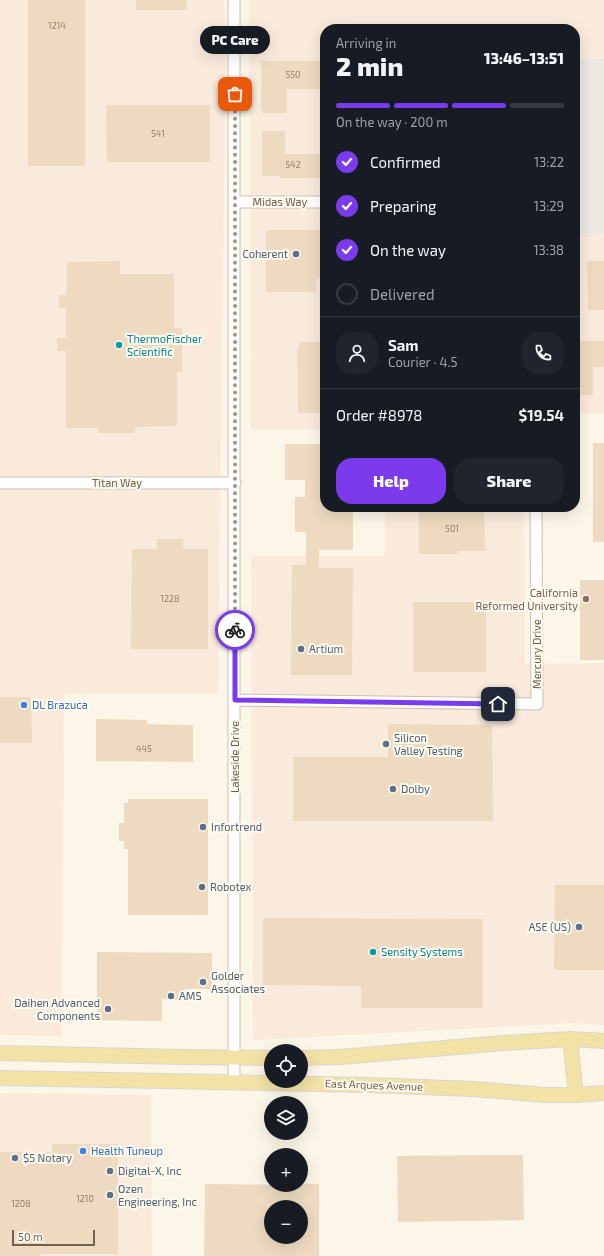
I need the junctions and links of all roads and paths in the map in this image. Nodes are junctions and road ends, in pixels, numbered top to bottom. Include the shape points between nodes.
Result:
1 (234, 0) edge
2 (235, 202) junction
3 (320, 202) edge
4 (0, 483) edge
5 (235, 483) junction
6 (536, 512) edge
7 (235, 700) junction
8 (570, 1039) junction
9 (604, 1041) edge
10 (0, 1053) edge
11 (234, 1058) junction
12 (264, 1058) edge
13 (308, 1058) edge
14 (0, 1078) edge
15 (234, 1082) junction
16 (604, 1093) edge
17 (576, 1095) junction

1 - 2 street, Lakeside Drive
2 - 3 street, Midas Way
2 - 5 street, Lakeside Drive
4 - 5 street, Titan Way
5 - 7 street, Lakeside Drive
6 - 7 street, Mercury Drive via 537,704
7 - 11 street, Lakeside Drive
8 - 9 main road
8 - 13 main road
8 - 17 main road
10 - 11 main road
11 - 12 main road
11 - 15 street, Lakeside Drive
14 - 15 main road, East Arques Avenue
15 - 17 main road, East Arques Avenue via 370,1084
16 - 17 main road, East Arques Avenue

